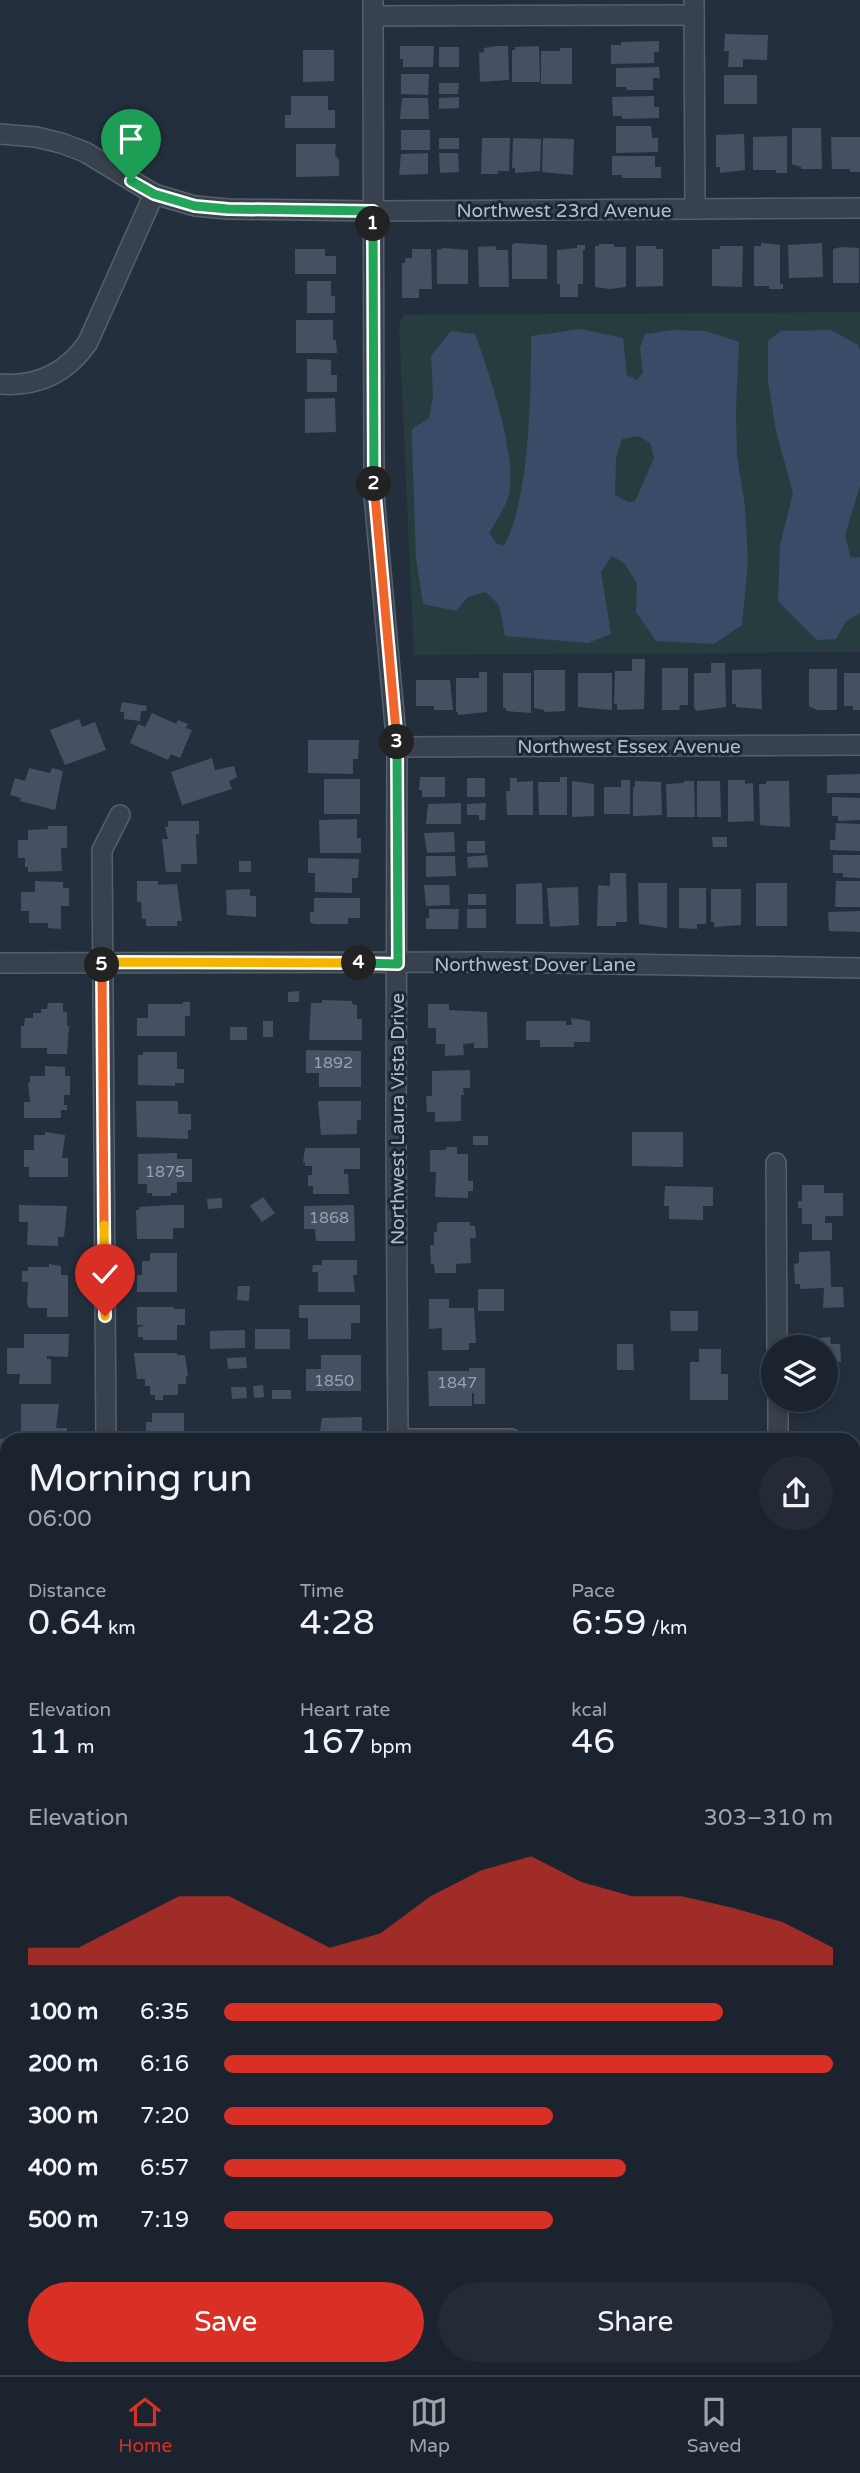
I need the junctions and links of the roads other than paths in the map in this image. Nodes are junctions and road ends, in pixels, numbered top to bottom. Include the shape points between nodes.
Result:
1 (694, 7) edge
2 (373, 8) edge
3 (0, 134) edge
4 (154, 194) junction
5 (860, 208) edge
6 (695, 209) junction
7 (373, 211) junction
8 (0, 384) edge
9 (860, 744) edge
10 (397, 747) junction
11 (120, 815) dead end
12 (102, 962) junction
13 (0, 963) edge
14 (398, 964) junction
15 (860, 968) edge
16 (776, 1163) dead end
17 (777, 1335) edge
18 (778, 1412) edge
19 (106, 1433) edge
20 (398, 1433) edge
21 (778, 1433) edge

1 - 2 street
1 - 6 street
2 - 7 street, Northwest Laura Vista Drive
3 - 4 street, Northwest 23rd Avenue via 61,142
4 - 7 street, Northwest 23rd Avenue via 195,206
4 - 8 street via 78,357 33,383
5 - 6 street, Northwest 23rd Avenue
6 - 7 street, Northwest 23rd Avenue
7 - 10 street, Northwest Laura Vista Drive via 374,495
9 - 10 street, Northwest Essex Avenue
10 - 14 street, Northwest Laura Vista Drive
11 - 12 street via 102,850
12 - 13 street, Northwest Dover Lane
12 - 14 street, Northwest Dover Lane
12 - 19 street
14 - 15 street, Northwest Dover Lane
14 - 20 street, Northwest Laura Vista Drive
16 - 17 street
18 - 21 street

